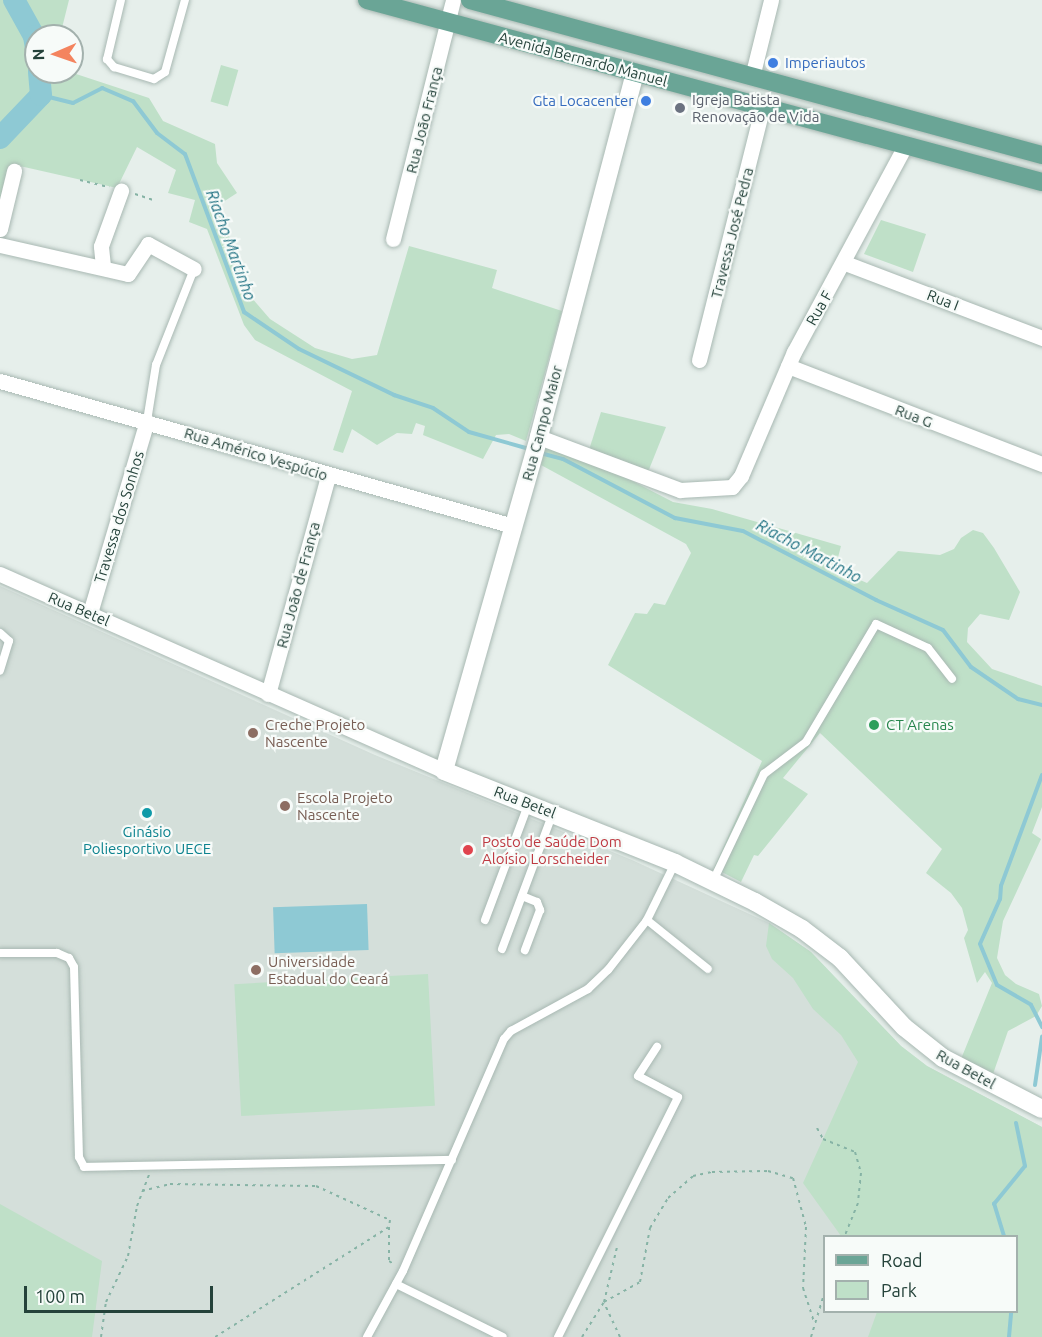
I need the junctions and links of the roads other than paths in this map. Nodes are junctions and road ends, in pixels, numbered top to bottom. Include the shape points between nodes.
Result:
1 (121, 0) edge
2 (185, 0) edge
3 (367, 0) edge
4 (453, 0) edge
5 (470, 0) edge
6 (771, 0) edge
7 (448, 23) junction
8 (634, 73) junction
9 (752, 77) junction
10 (763, 106) junction
11 (906, 144) junction
12 (1042, 154) edge
13 (14, 171) dead end
14 (1042, 182) edge
15 (121, 190) dead end
16 (0, 229) edge
17 (393, 239) dead end
18 (0, 245) edge
19 (845, 263) junction
20 (103, 266) junction
21 (194, 269) joint
22 (1042, 338) edge
23 (699, 360) dead end
24 (788, 366) junction
25 (0, 381) edge
26 (147, 421) junction
27 (539, 437) junction
28 (1042, 464) edge
29 (328, 476) junction
30 (513, 526) junction
31 (0, 574) edge
32 (90, 613) junction
33 (0, 633) edge
34 (0, 671) edge
35 (952, 679) dead end
36 (268, 694) junction
37 (444, 771) junction
38 (529, 803) junction
39 (552, 813) junction
40 (675, 864) junction
41 (713, 882) junction
42 (522, 896) junction
43 (485, 920) dead end
44 (647, 920) junction
45 (502, 949) dead end
46 (525, 950) dead end
47 (0, 953) edge
48 (708, 969) dead end
49 (657, 1047) dead end
50 (1042, 1109) edge
51 (452, 1160) junction
52 (396, 1284) junction
53 (367, 1337) edge
54 (503, 1337) edge
55 (558, 1337) edge

1 - 2 lane via 107,59 114,67 149,79 160,78 165,72
3 - 7 main road, Avenida Bernardo Manuel
4 - 7 street, Rua João França
5 - 9 main road, Avenida Bernardo Manuel
6 - 9 street
7 - 8 main road, Avenida Bernardo Manuel
7 - 17 street, Rua João França
8 - 10 main road, Avenida Bernardo Manuel
8 - 27 street, Rua Campo Maior
9 - 12 main road, Avenida Bernardo Manuel
10 - 11 main road, Avenida Bernardo Manuel
10 - 23 street, Travessa José Pedra
11 - 14 main road, Avenida Bernardo Manuel
11 - 19 street, Rua F
13 - 16 street
15 - 20 street via 101,246
18 - 20 street
19 - 22 street, Rua I
19 - 24 street, Rua F
20 - 21 street via 130,273 148,244
21 - 26 lane via 156,365
24 - 27 street, Rua F via 741,476 728,489 680,490
24 - 28 street, Rua G
25 - 26 street, Rua Américo Vespúcio
26 - 29 street, Rua Américo Vespúcio
26 - 32 street, Travessa dos Sonhos
27 - 30 street, Rua Campo Maior
29 - 30 street, Rua Américo Vespúcio
29 - 36 street, Rua João de França
30 - 37 street, Rua Campo Maior
31 - 32 street, Rua Betel
32 - 36 street, Rua Betel
33 - 34 lane via 9,641
35 - 41 lane via 928,648 876,624 806,742 764,774
36 - 37 street, Rua Betel
37 - 38 street, Rua Betel
38 - 39 street, Rua Betel
38 - 43 lane
39 - 40 street, Rua Betel
39 - 42 lane
40 - 41 street, Rua Betel
40 - 44 lane
41 - 50 street, Rua Betel via 802,928 840,958 904,1027 943,1058
42 - 45 lane
42 - 46 lane via 537,902 540,910
44 - 48 lane
44 - 51 lane via 608,970 588,988 511,1032 504,1040
47 - 51 lane via 57,953 69,957 74,967 80,1163 91,1169
49 - 55 lane via 638,1076 678,1097
51 - 52 lane
52 - 53 lane
52 - 54 lane

